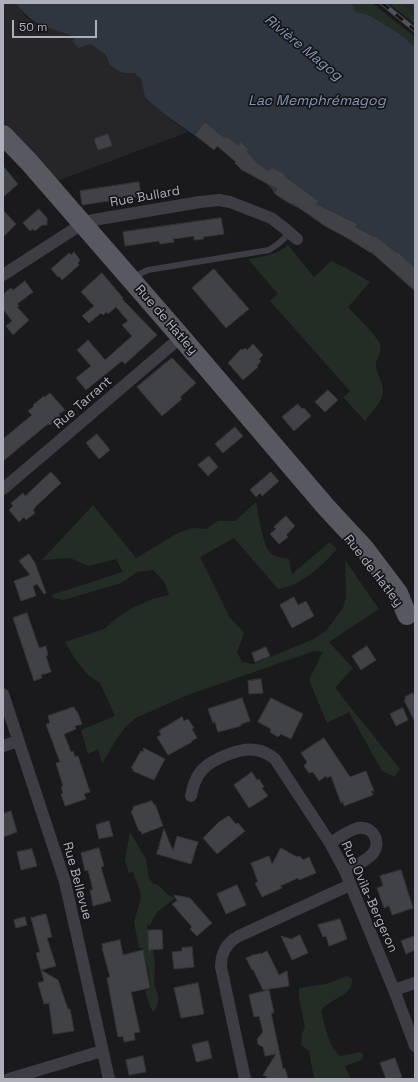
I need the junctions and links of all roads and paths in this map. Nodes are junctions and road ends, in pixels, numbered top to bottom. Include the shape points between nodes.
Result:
1 (3, 135) edge
2 (82, 224) junction
3 (293, 236) joint
4 (3, 274) edge
5 (130, 279) junction
6 (181, 337) junction
7 (3, 490) edge
8 (411, 620) edge
9 (3, 694) edge
10 (18, 740) junction
11 (3, 746) edge
12 (191, 796) dead end
13 (330, 842) junction
14 (345, 871) junction
15 (350, 885) junction
16 (415, 983) edge
17 (394, 990) junction
18 (415, 1046) edge
19 (102, 1051) junction
20 (9, 1079) edge
21 (109, 1079) edge
22 (245, 1079) edge

1 - 2 main road, Rue de Hatley
2 - 3 street, Rue Bullard via 93,220 219,200 271,218
2 - 4 street, Rue Bullard
2 - 5 main road, Rue de Hatley
3 - 5 lane via 269,250 148,270
5 - 6 main road, Rue de Hatley
6 - 7 street, Rue Tarrant
6 - 8 main road, Rue de Hatley via 326,507 390,599
9 - 10 street, Rue Bellevue
10 - 11 street
10 - 19 street, Rue Bellevue via 65,882
12 - 13 street, Rue Ovila-Bergeron via 196,779 204,768 215,760 247,750 262,751 280,765
13 - 14 street, Rue Ovila-Bergeron
13 - 14 street via 354,829 365,829 374,834 377,846 370,857
14 - 15 street, Rue Ovila-Bergeron
15 - 17 street, Rue Ovila-Bergeron
15 - 22 street via 233,939 225,948 221,967
16 - 17 street
17 - 18 street, Rue Ovila-Bergeron
19 - 20 street
19 - 21 street, Rue Bellevue

